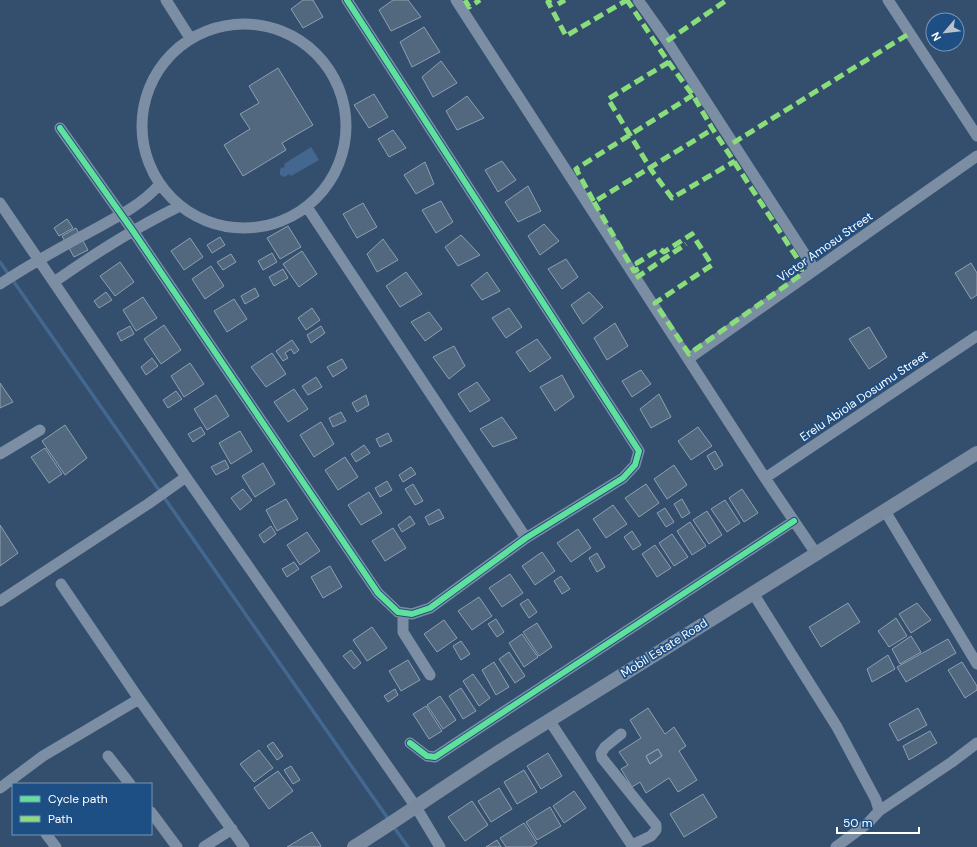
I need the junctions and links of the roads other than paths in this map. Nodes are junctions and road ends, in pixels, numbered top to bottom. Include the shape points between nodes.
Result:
1 (166, 0) edge
2 (346, 0) edge
3 (456, 0) edge
4 (638, 0) edge
5 (888, 0) edge
6 (190, 38) junction
7 (60, 128) dead end
8 (977, 136) edge
9 (977, 156) edge
10 (160, 184) junction
11 (0, 203) edge
12 (180, 206) junction
13 (307, 208) junction
14 (122, 214) junction
15 (133, 231) junction
16 (38, 260) junction
17 (815, 270) junction
18 (54, 282) junction
19 (0, 284) edge
20 (977, 336) edge
21 (688, 359) junction
22 (40, 430) dead end
23 (977, 453) edge
24 (0, 454) edge
25 (186, 477) junction
26 (765, 478) junction
27 (885, 512) junction
28 (794, 521) junction
29 (526, 538) junction
30 (816, 555) junction
31 (61, 584) dead end
32 (753, 593) junction
33 (0, 601) edge
34 (403, 613) junction
35 (977, 664) edge
36 (430, 675) dead end
37 (139, 699) junction
38 (549, 720) junction
39 (621, 734) dead end
40 (410, 743) dead end
41 (977, 743) edge
42 (108, 756) dead end
43 (129, 783) edge
44 (0, 788) edge
45 (416, 806) junction
46 (879, 811) junction
47 (152, 813) edge
48 (232, 829) junction
49 (47, 835) edge
50 (371, 840) edge
51 (633, 846) edge
52 (56, 847) edge
53 (177, 847) edge
54 (204, 847) edge
55 (244, 847) edge
56 (354, 847) edge
57 (440, 847) edge
58 (836, 847) edge

1 - 6 street
2 - 29 street via 640,451 635,465 623,478
3 - 21 street
4 - 17 street
5 - 8 street
6 - 10 street via 166,58 149,84 141,114 143,146
6 - 13 street via 221,25 255,23 288,32 316,52 327,65 336,80 346,114 344,149 331,181
7 - 14 street
9 - 17 street, Victor Amosu Street
10 - 12 street
10 - 14 street via 150,195
11 - 16 street
12 - 13 street via 218,226 249,229 280,223
12 - 15 street
13 - 29 street
14 - 15 street
14 - 16 street
15 - 18 street
15 - 34 street via 378,592 398,612
16 - 18 street
16 - 19 street
17 - 21 street, Victor Amosu Street
18 - 25 street
20 - 26 street, Erelu Abiola Dosumu Street
21 - 26 street
22 - 24 street
23 - 27 main road, Mobil Estate Road
25 - 33 street
25 - 45 street
26 - 28 street
27 - 30 main road, Mobil Estate Road
27 - 35 street
28 - 30 street
28 - 40 street via 436,757 426,756
29 - 34 street via 430,608 412,614
30 - 32 main road, Mobil Estate Road
31 - 37 street
32 - 38 main road, Mobil Estate Road
32 - 46 street via 837,727 876,800
34 - 36 street via 403,632
37 - 44 street via 43,756
37 - 48 street
38 - 45 main road, Mobil Estate Road
38 - 51 street
39 - 51 street via 601,752 602,758 656,825 656,830 651,836
41 - 46 street
42 - 43 street
45 - 50 main road, Mobil Estate Road
45 - 57 street
46 - 58 street via 868,823
47 - 53 street
48 - 54 street
48 - 55 street
49 - 52 street
50 - 56 main road, Mobil Estate Road

